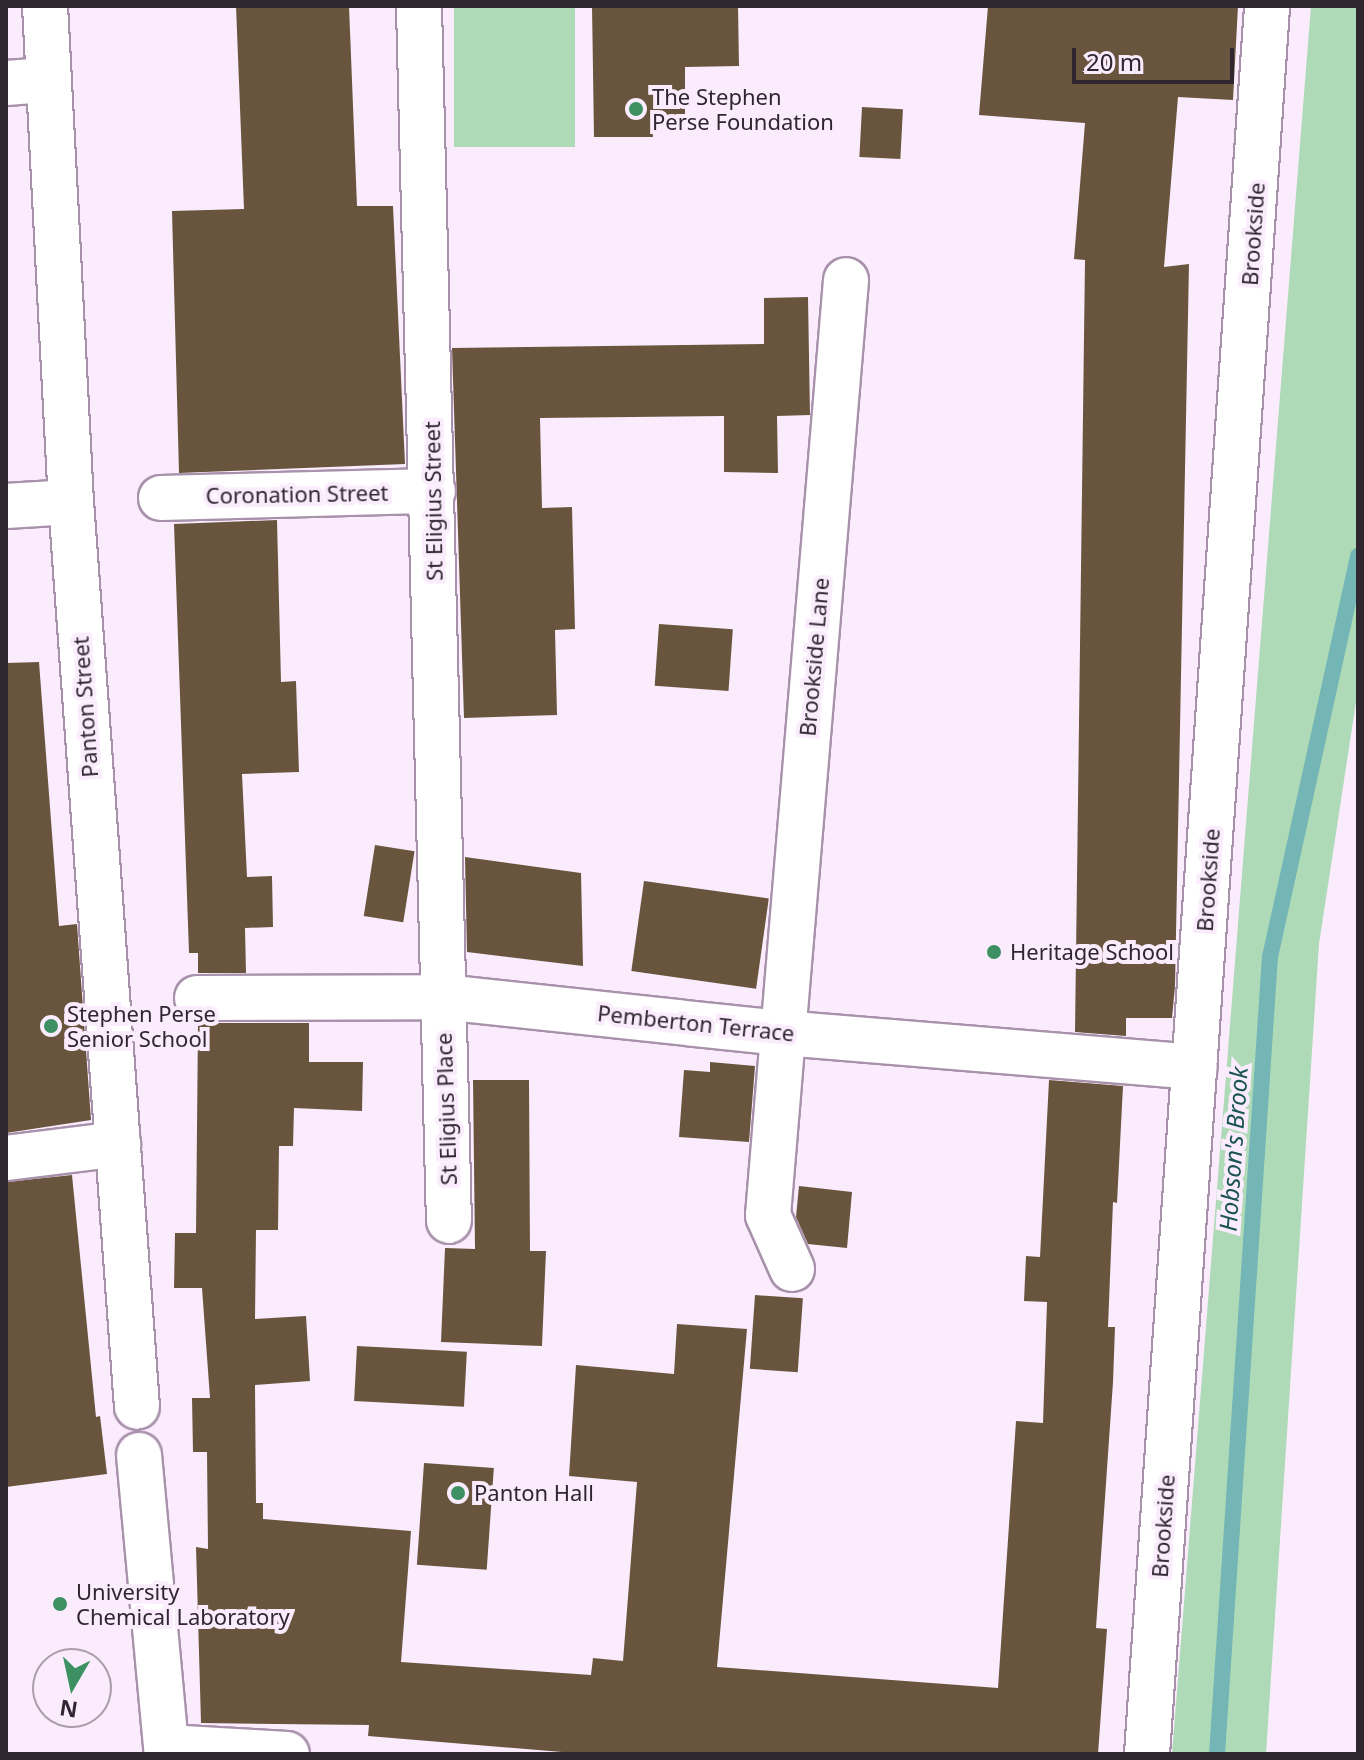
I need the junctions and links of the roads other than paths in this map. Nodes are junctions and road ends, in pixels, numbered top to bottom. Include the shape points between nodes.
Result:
1 (45, 6) edge
2 (419, 6) edge
3 (1267, 6) edge
4 (26, 81) edge
5 (846, 280) dead end
6 (433, 491) junction
7 (161, 498) dead end
8 (71, 502) junction
9 (6, 506) edge
10 (443, 997) junction
11 (197, 998) dead end
12 (782, 1033) junction
13 (1195, 1067) junction
14 (118, 1144) junction
15 (6, 1158) edge
16 (449, 1221) dead end
17 (792, 1269) dead end
18 (137, 1407) dead end
19 (139, 1455) dead end
20 (167, 1750) edge
21 (287, 1754) edge
22 (1147, 1754) edge

1 - 4 street, Panton Street
2 - 6 street, St Eligius Street
3 - 13 street, Brookside
4 - 8 street, Panton Street
5 - 12 street, Brookside Lane
6 - 7 street, Coronation Street
6 - 10 street, St Eligius Street
8 - 9 street
8 - 14 street, Panton Street
10 - 11 street, Pemberton Terrace
10 - 12 street, Pemberton Terrace
10 - 16 street, St Eligius Place
12 - 13 street, Pemberton Terrace
12 - 17 street, Brookside Lane via 768,1215
13 - 22 street, Brookside
14 - 15 street
14 - 18 street, Panton Street
19 - 20 street
20 - 21 street

